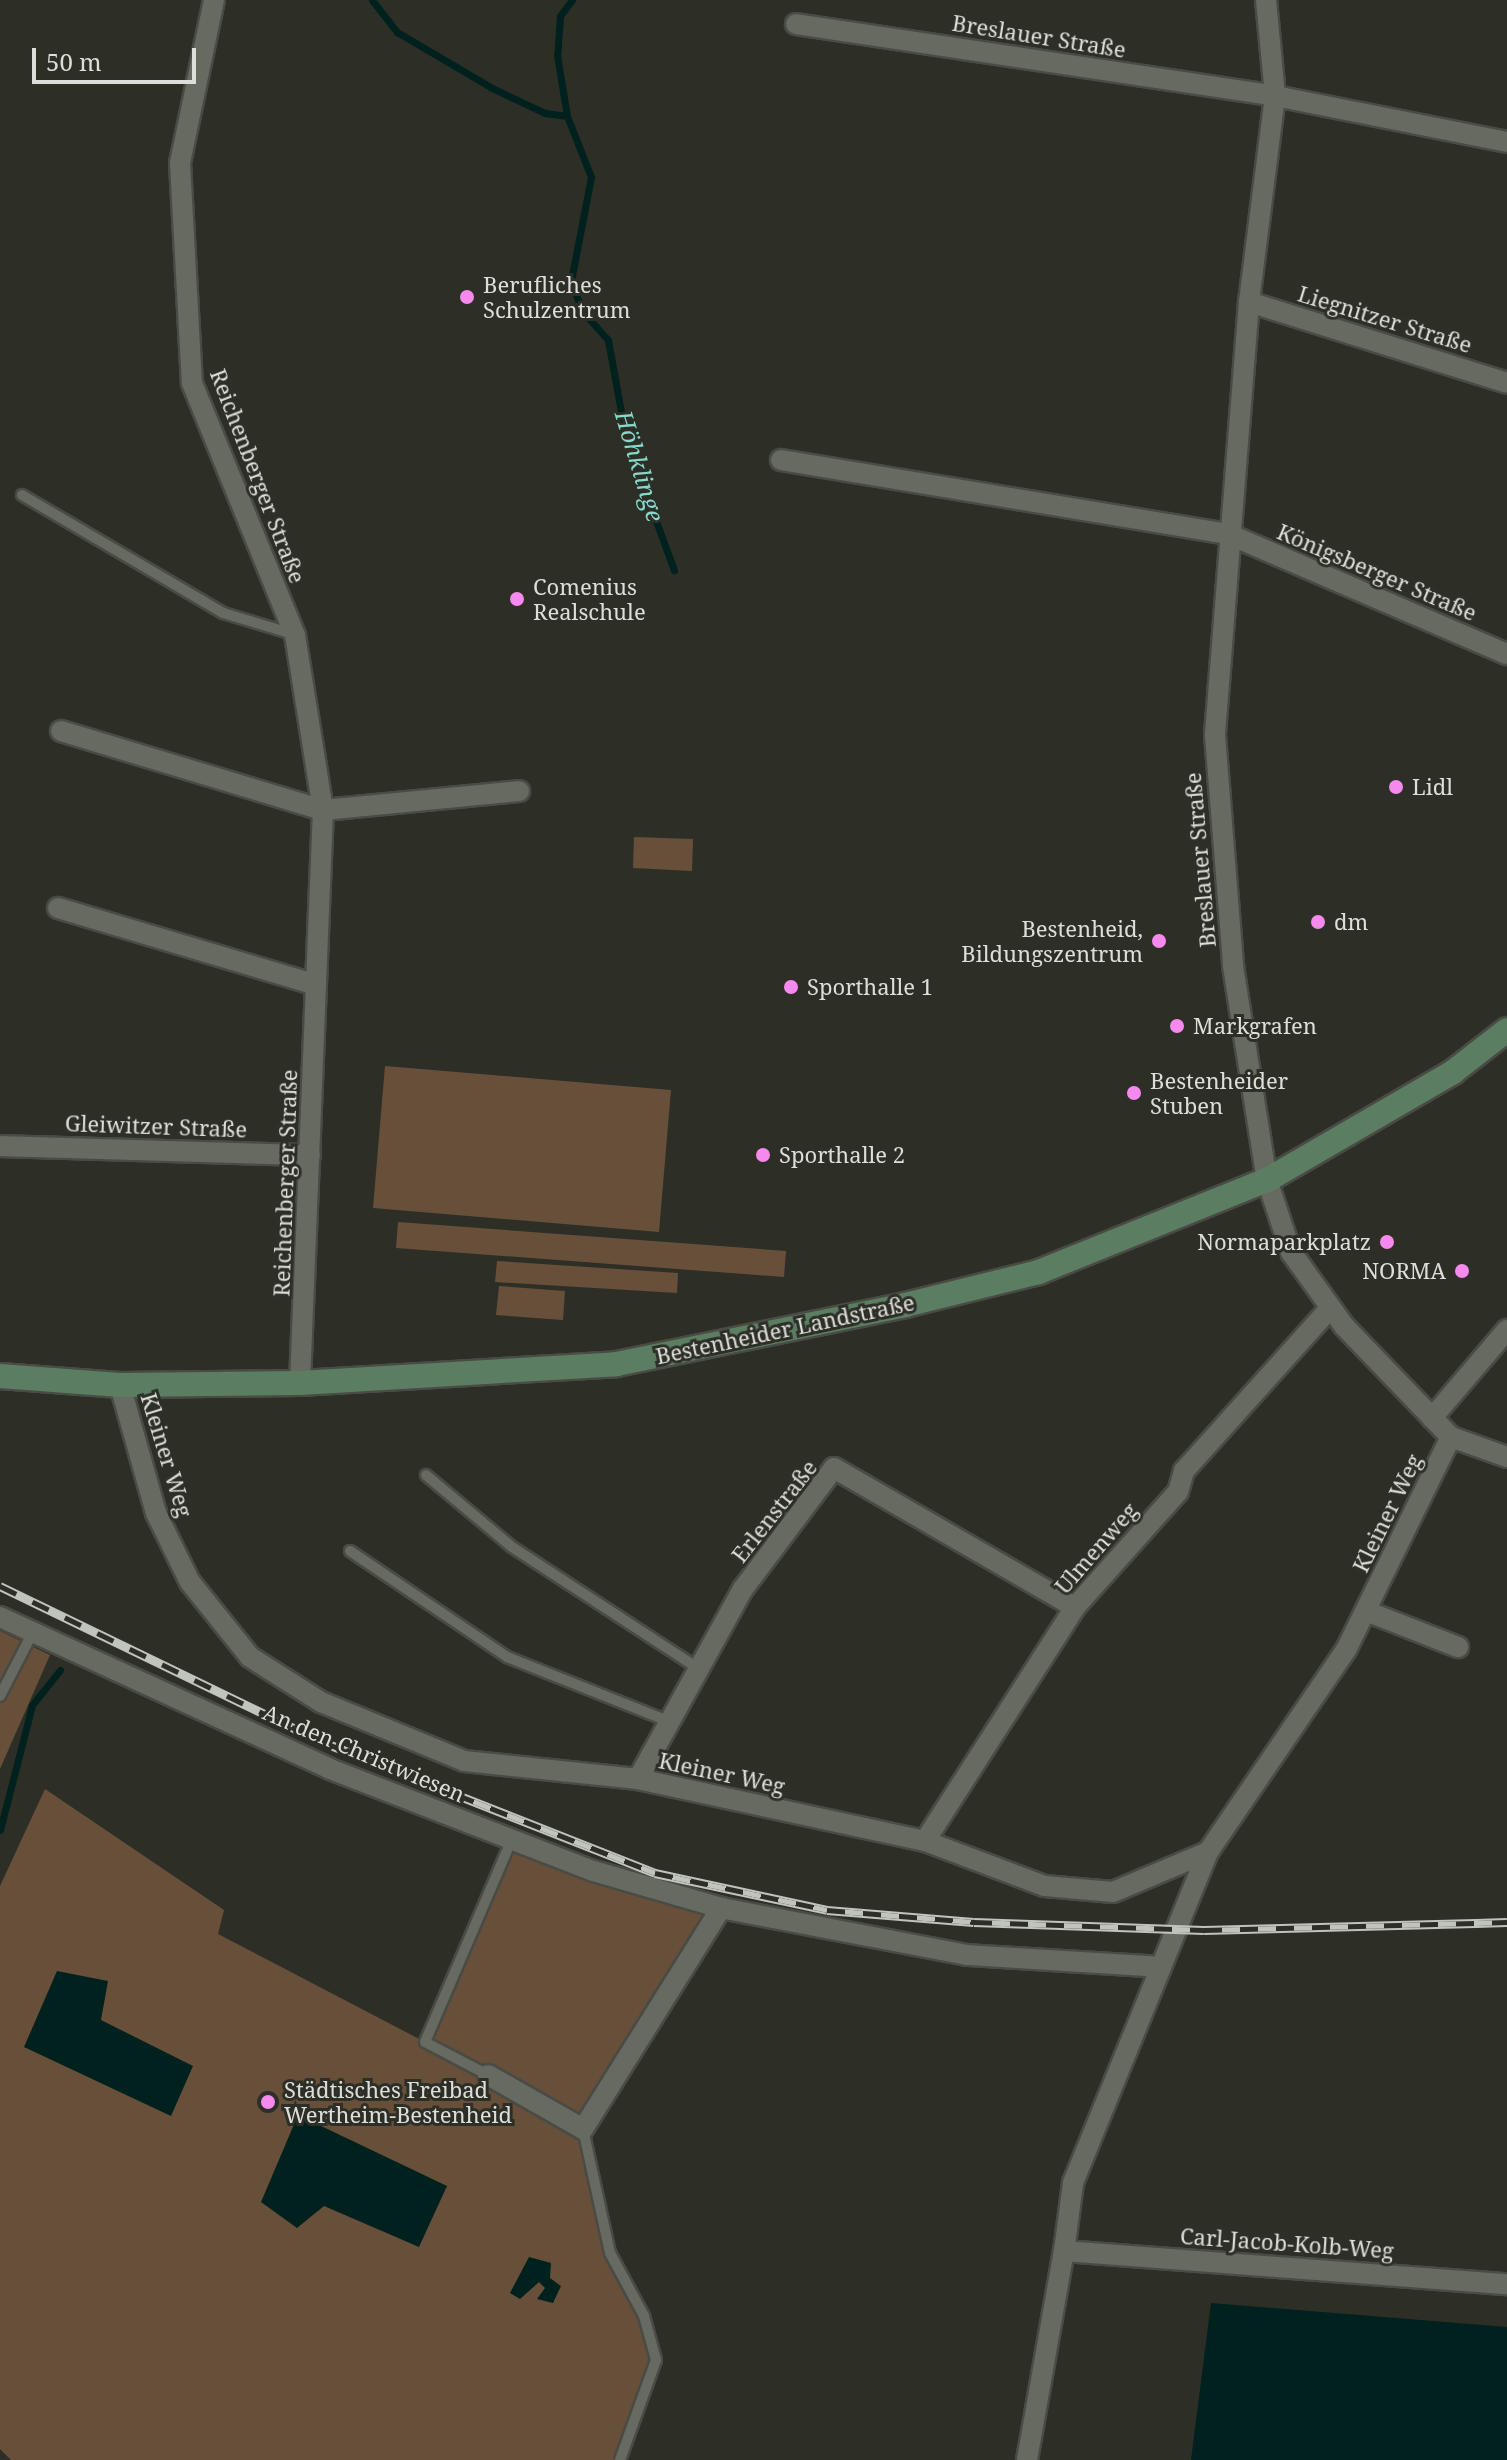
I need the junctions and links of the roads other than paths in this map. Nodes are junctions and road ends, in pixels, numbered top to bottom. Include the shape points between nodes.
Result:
1 (214, 0) edge
2 (1266, 0) edge
3 (796, 24) dead end
4 (1275, 96) junction
5 (1507, 142) edge
6 (1249, 302) junction
7 (1507, 383) edge
8 (781, 460) dead end
9 (22, 495) dead end
10 (1228, 534) junction
11 (295, 635) junction
12 (1507, 654) edge
13 (61, 731) dead end
14 (519, 791) dead end
15 (323, 810) junction
16 (58, 908) dead end
17 (316, 985) junction
18 (1507, 1030) edge
19 (0, 1146) edge
20 (310, 1155) junction
21 (1267, 1180) junction
22 (1330, 1308) junction
23 (1507, 1330) edge
24 (0, 1376) edge
25 (300, 1383) junction
26 (120, 1385) junction
27 (1432, 1418) junction
28 (1451, 1437) junction
29 (1507, 1457) edge
30 (426, 1475) dead end
31 (350, 1551) dead end
32 (1075, 1607) junction
33 (1366, 1611) junction
34 (0, 1617) edge
35 (33, 1632) junction
36 (1458, 1647) dead end
37 (699, 1669) junction
38 (0, 1696) edge
39 (670, 1722) junction
40 (638, 1779) junction
41 (512, 1839) junction
42 (925, 1841) junction
43 (1208, 1852) junction
44 (721, 1908) junction
45 (1161, 1967) junction
46 (488, 2075) joint
47 (583, 2129) junction
48 (1064, 2251) junction
49 (1507, 2284) edge
50 (620, 2460) edge
51 (1027, 2460) edge

1 - 11 street, Reichenberger Straße via 180,163 192,383
2 - 4 street, Breslauer Straße
3 - 4 street, Breslauer Straße
4 - 5 street
4 - 6 street, Breslauer Straße
6 - 7 street, Liegnitzer Straße
6 - 10 street, Breslauer Straße
8 - 10 street
9 - 11 lane via 223,613
10 - 12 street, Königsberger Straße
10 - 21 street, Breslauer Straße via 1217,762 1233,966
11 - 15 street, Reichenberger Straße
13 - 15 street
14 - 15 street
15 - 17 street, Reichenberger Straße
16 - 17 street
17 - 20 street, Reichenberger Straße
18 - 21 main road, Bestenheider Landstraße via 1453,1072
19 - 20 street, Gleiwitzer Straße
20 - 25 street, Reichenberger Straße
21 - 22 street, Breslauer Straße via 1291,1252
21 - 25 main road, Bestenheider Landstraße via 1039,1272 616,1364
22 - 27 street, Breslauer Straße
22 - 32 street, Ulmenweg via 1184,1471 1178,1492
23 - 27 street
24 - 26 main road, Bestenheider Landstraße
25 - 26 main road, Bestenheider Landstraße
26 - 40 street, Kleiner Weg via 156,1513 190,1582 250,1657 321,1702 464,1761
27 - 28 street, Breslauer Straße
28 - 29 street
28 - 33 street, Kleiner Weg
30 - 37 lane via 512,1547
31 - 39 lane via 507,1657
32 - 37 street, Erlenstraße via 834,1468 743,1589
32 - 42 street, Ulmenweg
33 - 36 street
33 - 43 street, Kleiner Weg via 1346,1650
34 - 35 street, An den Christwiesen
35 - 38 lane
35 - 41 street, An den Christwiesen via 330,1769
37 - 39 street, Erlenstraße
39 - 40 street, Erlenstraße
40 - 42 street, Kleiner Weg
41 - 44 street, An den Christwiesen via 593,1871
41 - 46 lane via 425,2042
42 - 43 street, Kleiner Weg via 1045,1886 1113,1892
43 - 45 street
44 - 45 street, An den Christwiesen via 967,1955
44 - 47 street
45 - 48 street via 1073,2183
46 - 47 street
47 - 50 lane via 610,2253 644,2316 656,2360
48 - 49 street, Carl-Jacob-Kolb-Weg
48 - 51 street

